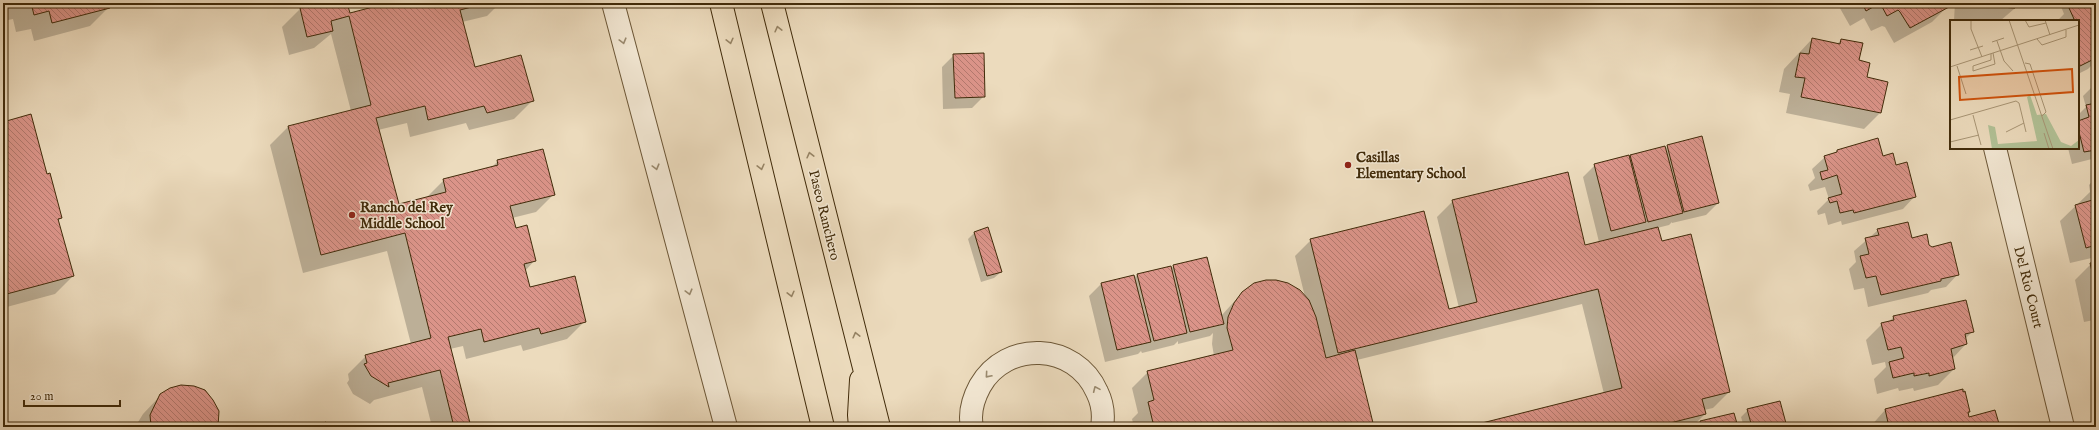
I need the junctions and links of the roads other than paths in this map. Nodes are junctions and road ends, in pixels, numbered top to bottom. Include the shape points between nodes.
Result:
1 (613, 3) edge
2 (721, 3) edge
3 (772, 3) edge
4 (1995, 149) edge
5 (862, 361) junction
6 (726, 427) edge
7 (823, 427) edge
8 (860, 427) edge
9 (879, 427) edge
10 (972, 427) edge
11 (1102, 427) edge
12 (2063, 427) edge

1 -> 6 street
2 -> 7 main road
5 -> 3 main road, Paseo Ranchero
4 - 12 street, Del Rio Court
5 - 8 main road
5 - 9 main road, Paseo Ranchero
11 -> 10 street via 1101,402 1093,383 1079,367 1061,356 1041,352 1020,354 1001,362 986,376 974,396 970,419

